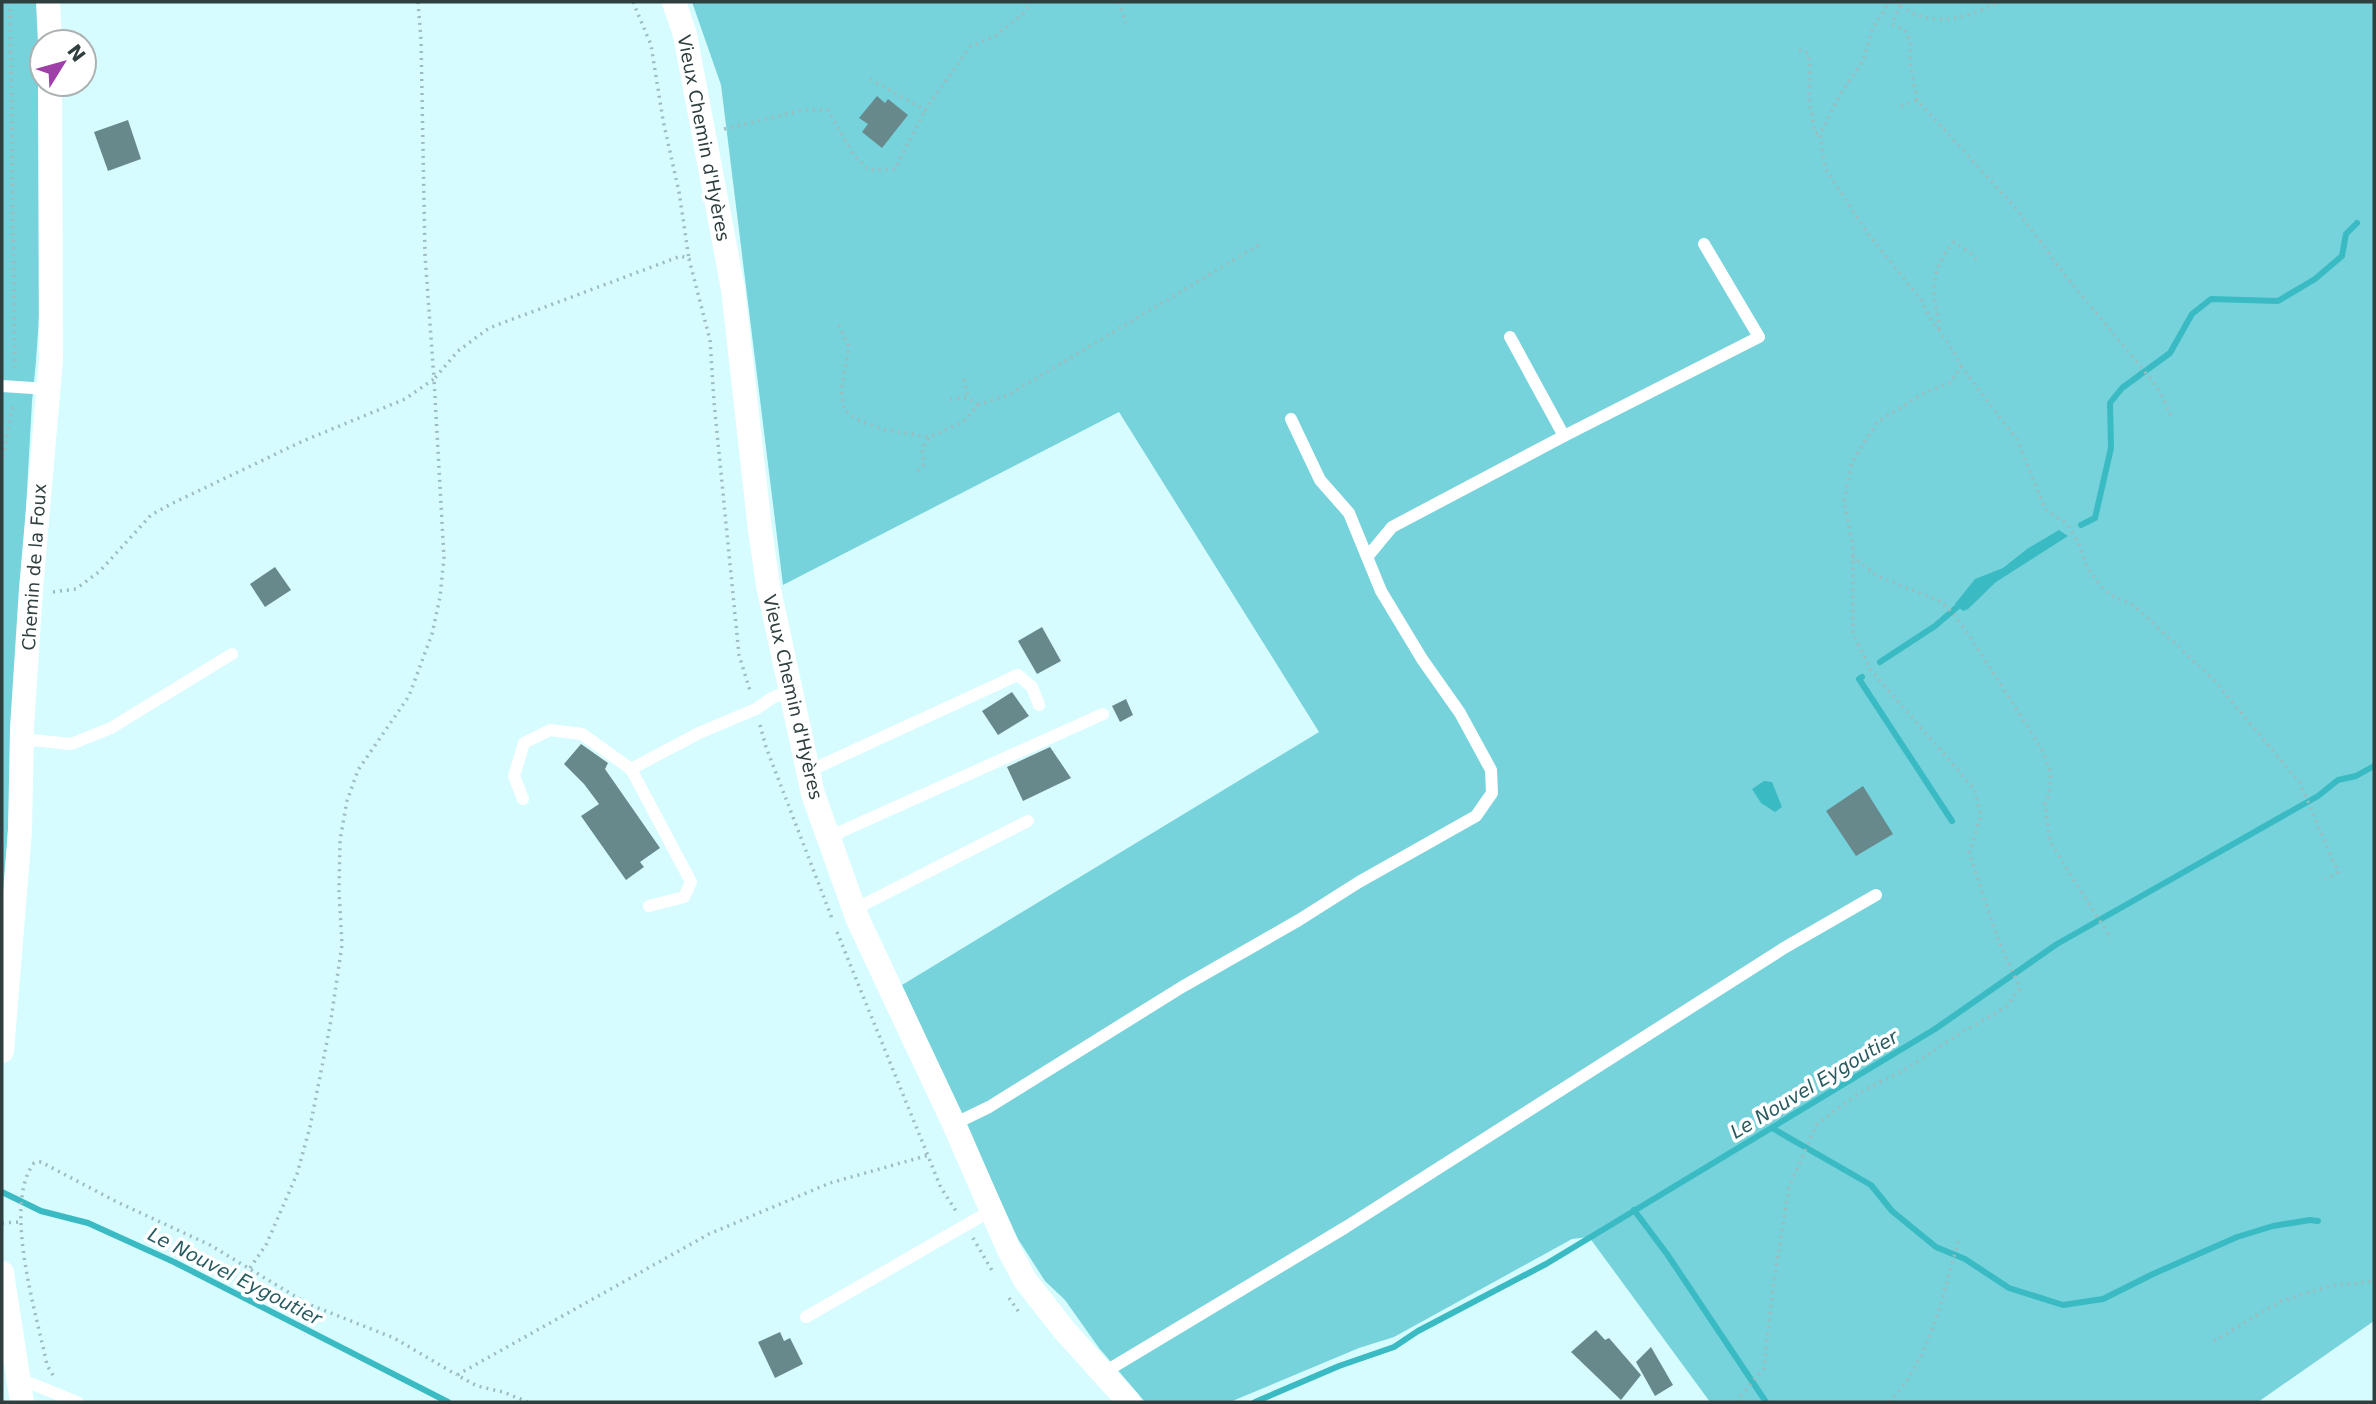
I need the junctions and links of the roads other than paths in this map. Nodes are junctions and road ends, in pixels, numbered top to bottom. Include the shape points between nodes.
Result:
1 (48, 2) edge
2 (674, 2) edge
3 (49, 28) edge
4 (50, 98) edge
5 (1704, 244) dead end
6 (1510, 337) dead end
7 (2, 386) edge
8 (48, 389) junction
9 (1291, 419) dead end
10 (1564, 436) junction
11 (1368, 556) junction
12 (232, 654) dead end
13 (792, 689) junction
14 (1039, 705) dead end
15 (1103, 714) dead end
16 (22, 739) junction
17 (631, 769) junction
18 (809, 771) junction
19 (523, 799) dead end
20 (1028, 821) dead end
21 (829, 837) junction
22 (1876, 895) dead end
23 (649, 906) dead end
24 (855, 909) junction
25 (2, 1051) edge
26 (954, 1124) junction
27 (992, 1210) junction
28 (2, 1278) edge
29 (806, 1317) dead end
30 (1103, 1373) junction
31 (21, 1390) edge
32 (77, 1402) edge
33 (1129, 1402) edge

1 - 3 street
2 - 13 street, Vieux Chemin d'Hyères via 685,35 733,289 768,586
4 - 8 street, Chemin de la Foux
5 - 10 lane via 1759,337
6 - 10 lane
7 - 8 lane
8 - 16 street, Chemin de la Foux
9 - 11 lane via 1320,480 1349,513
10 - 11 lane via 1392,527
11 - 26 lane via 1381,591 1460,713 1490,771 1492,793 1476,816
12 - 16 lane via 89,737 71,744
13 - 17 lane
13 - 18 street, Vieux Chemin d'Hyères
14 - 18 lane via 1032,687 1018,675
15 - 21 lane
16 - 25 street, Chemin de la Foux via 19,844
17 - 19 lane via 582,734 550,730 524,743 514,776
17 - 23 lane via 691,882 684,897
18 - 21 street, Vieux Chemin d'Hyères
20 - 24 lane
21 - 24 street, Vieux Chemin d'Hyères
22 - 30 lane via 1784,948 1346,1227
24 - 26 street, Vieux Chemin d'Hyères
26 - 27 street, Vieux Chemin d'Hyères
27 - 29 lane
27 - 30 street, Vieux Chemin d'Hyères via 1026,1280
28 - 31 street
30 - 33 street, Vieux Chemin d'Hyères
31 - 32 lane via 62,1394

